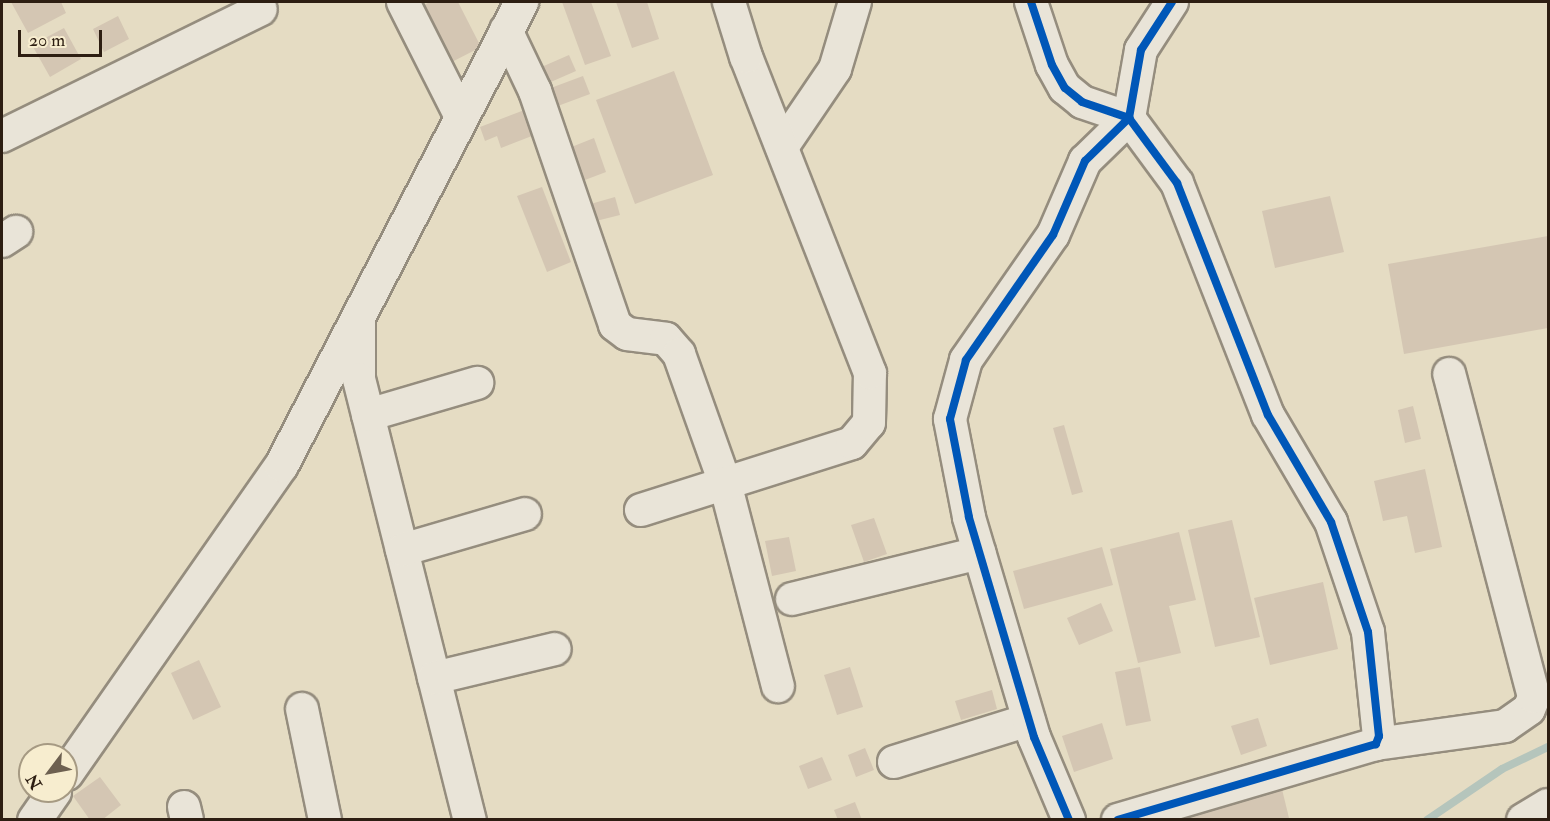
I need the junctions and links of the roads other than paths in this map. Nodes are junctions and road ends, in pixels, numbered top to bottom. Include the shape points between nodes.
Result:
1 (403, 2) edge
2 (729, 2) edge
3 (855, 2) edge
4 (1031, 2) edge
5 (1172, 2) edge
6 (261, 9) dead end
7 (512, 11) edge
8 (461, 117) junction
9 (1130, 118) junction
10 (2, 136) edge
11 (782, 147) junction
12 (358, 315) junction
13 (1449, 374) dead end
14 (477, 383) dead end
15 (368, 415) junction
16 (725, 483) junction
17 (641, 510) dead end
18 (525, 514) dead end
19 (402, 550) junction
20 (979, 553) junction
21 (792, 599) dead end
22 (555, 649) dead end
23 (434, 678) junction
24 (778, 686) dead end
25 (302, 709) dead end
26 (1029, 720) junction
27 (1377, 744) junction
28 (78, 756) edge
29 (894, 762) dead end
30 (45, 803) edge
31 (1548, 805) edge
32 (1061, 817) edge
33 (34, 819) edge
34 (325, 819) edge
35 (470, 819) edge
36 (1118, 819) edge
37 (1523, 819) edge

1 - 8 street
2 - 11 street
3 - 11 street via 835,69
4 - 9 street via 1052,65 1065,88 1082,102
5 - 9 street via 1141,50
6 - 10 street
7 - 8 street
7 - 16 street via 535,91 615,325 627,334 657,336 674,345
8 - 12 street
9 - 20 street via 1085,161 1053,235 966,360 950,419
9 - 27 street via 1177,183 1268,415 1331,522 1365,617
11 - 16 street via 870,373 869,423 852,443
12 - 15 street via 359,379
12 - 28 street via 281,465
13 - 27 street via 1534,697 1529,710 1505,726
14 - 15 street
15 - 19 street
16 - 17 street
16 - 24 street
18 - 19 street
19 - 23 street
20 - 21 street
20 - 26 street
22 - 23 street
23 - 35 street
25 - 34 street
26 - 29 street
26 - 32 street
27 - 36 street
30 - 33 street
31 - 37 street

